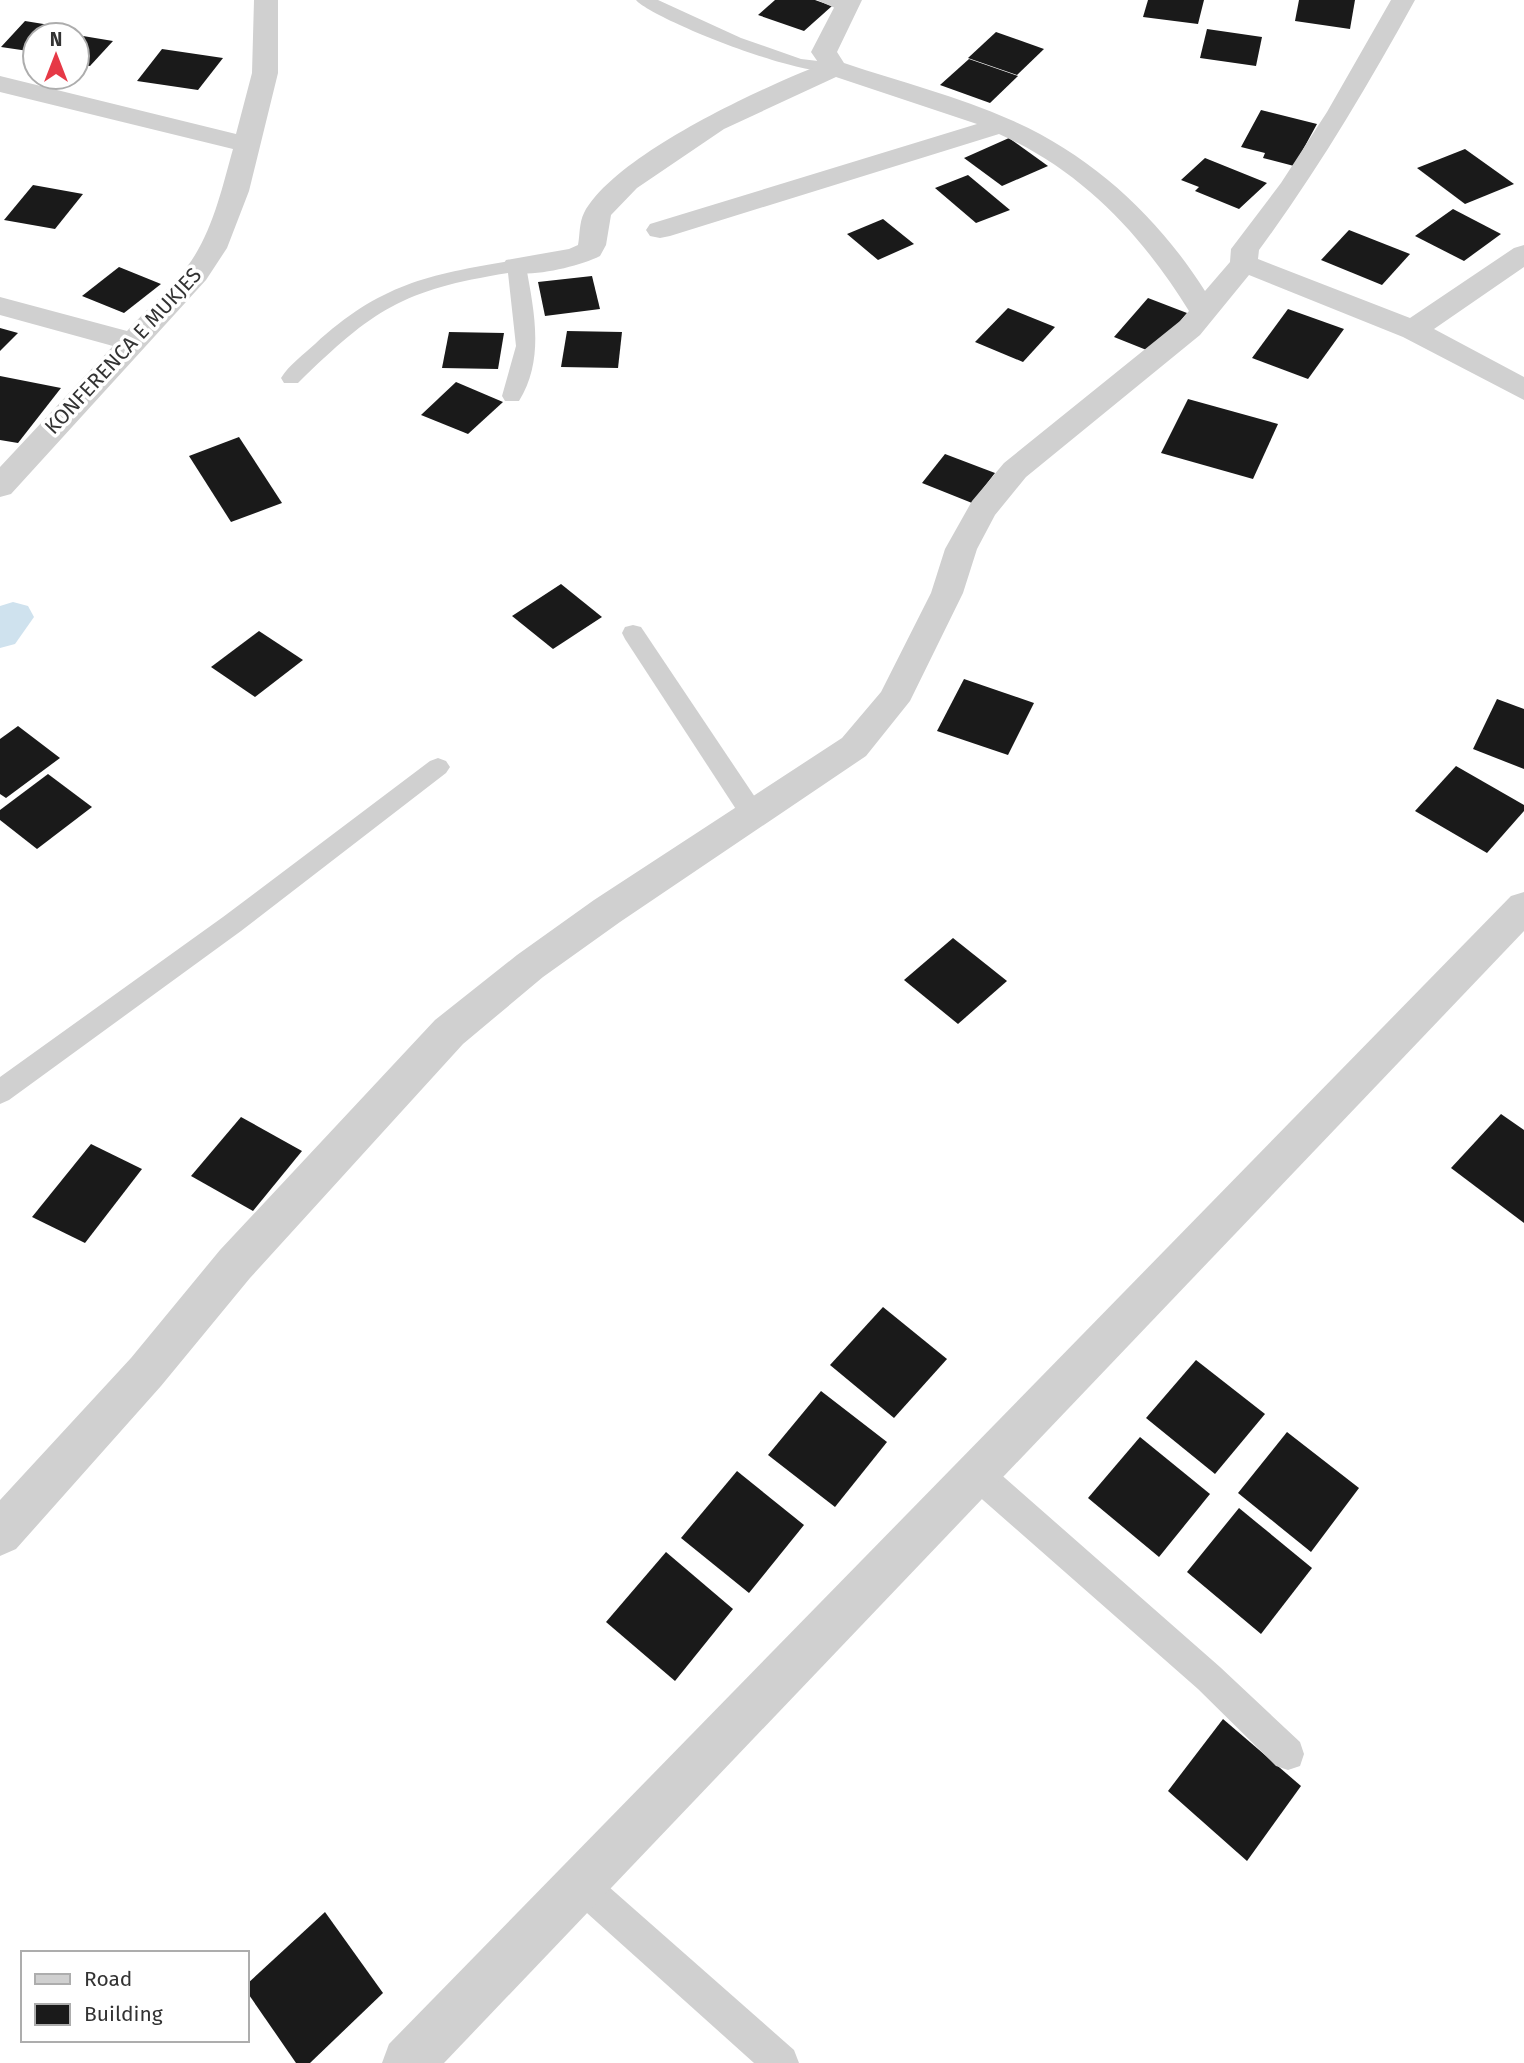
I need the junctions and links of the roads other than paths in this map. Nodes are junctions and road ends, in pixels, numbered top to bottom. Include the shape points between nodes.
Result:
1 (266, 0) edge
2 (644, 0) edge
3 (1403, 0) edge
4 (840, 3) edge
5 (835, 68) junction
6 (0, 85) edge
7 (1002, 125) junction
8 (246, 144) junction
9 (660, 230) dead end
10 (1524, 254) edge
11 (1244, 264) junction
12 (516, 266) junction
13 (0, 306) edge
14 (1203, 310) junction
15 (1413, 330) junction
16 (132, 342) junction
17 (291, 378) dead end
18 (1524, 390) edge
19 (512, 396) dead end
20 (3, 477) edge
21 (633, 633) dead end
22 (439, 767) dead end
23 (754, 816) junction
24 (1524, 907) edge
25 (0, 1092) edge
26 (978, 1475) junction
27 (0, 1533) edge
28 (1288, 1754) dead end
29 (580, 1884) junction
30 (408, 2063) edge
31 (781, 2063) edge

1 - 8 street, KONFERENCA E MUKJES via 265,73
2 - 5 lane via 735,43 799,64
3 - 11 street via 1340,112 1245,249
4 - 5 street via 824,51
5 - 7 street
5 - 12 street via 733,110 614,192 598,212 590,250 576,257
6 - 8 street
7 - 9 street
7 - 14 street via 1118,199 1157,241
8 - 16 street, KONFERENCA E MUKJES via 235,191 213,248 196,274
10 - 15 street
11 - 14 street
11 - 15 street
12 - 17 lane via 421,286 387,299 341,331
12 - 19 lane via 528,337 525,367
13 - 16 street
14 - 23 street via 1190,328 1015,470 983,509 961,549 947,593 892,701 854,747
15 - 18 street
16 - 20 street, KONFERENCA E MUKJES
21 - 23 lane
22 - 25 lane
23 - 27 street via 530,965 449,1032 235,1264 146,1372
24 - 26 street
26 - 28 lane via 1209,1678
26 - 29 street
29 - 30 street
29 - 31 lane

